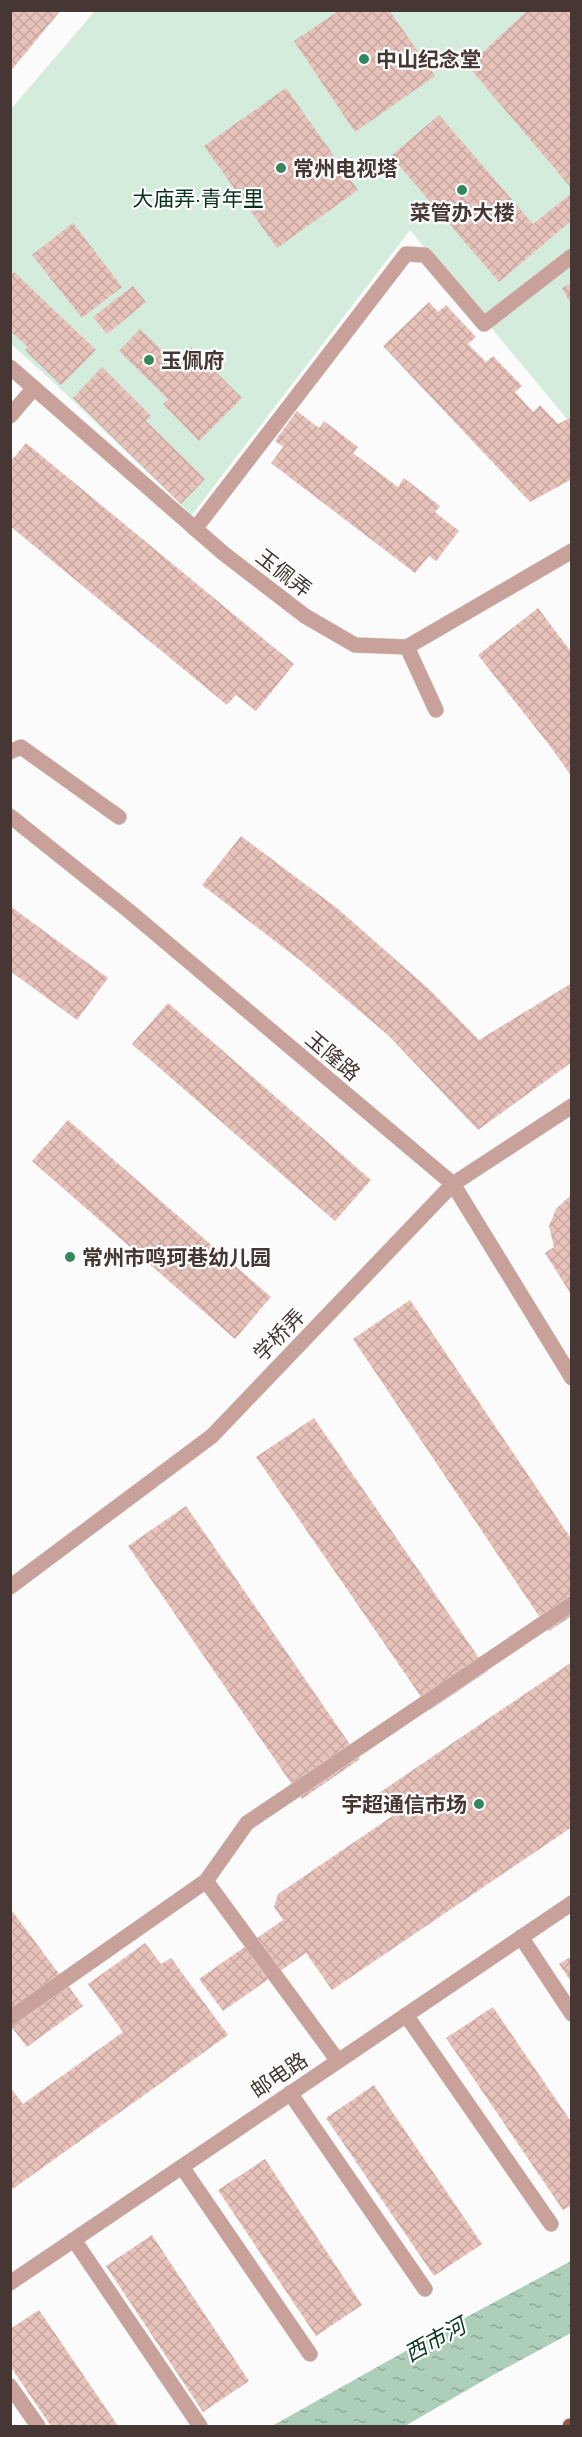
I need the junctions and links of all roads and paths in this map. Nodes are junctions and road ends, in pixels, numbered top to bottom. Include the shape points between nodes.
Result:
1 (572, 256) edge
2 (10, 367) edge
3 (34, 388) junction
4 (10, 416) edge
5 (195, 529) junction
6 (572, 551) edge
7 (407, 647) junction
8 (436, 710) dead end
9 (10, 752) edge
10 (10, 816) edge
11 (119, 817) dead end
12 (572, 1106) edge
13 (453, 1184) junction
14 (572, 1378) edge
15 (10, 1587) edge
16 (572, 1604) edge
17 (206, 1881) junction
18 (572, 1903) edge
19 (521, 1937) junction
20 (572, 2014) edge
21 (406, 2015) junction
22 (10, 2018) edge
23 (338, 2061) junction
24 (290, 2094) junction
25 (182, 2167) junction
26 (551, 2224) dead end
27 (74, 2240) junction
28 (10, 2283) edge
29 (425, 2289) dead end
30 (309, 2354) dead end
31 (10, 2386) edge
32 (38, 2427) edge
33 (200, 2427) edge

1 - 5 street via 484,324 425,255 406,254
2 - 3 street, 玉佩弄
3 - 4 street
3 - 5 street, 玉佩弄
5 - 7 street, 玉佩弄 via 305,616 355,645
6 - 7 street
7 - 8 street
9 - 11 street via 21,747
10 - 13 street, 玉隆路 via 129,910
12 - 13 street, 学桥弄
13 - 14 street, 玉隆路
13 - 15 street, 学桥弄 via 212,1436
16 - 17 street via 248,1823
17 - 22 street
17 - 23 street
18 - 19 street, 邮电路
19 - 20 street
19 - 21 street, 邮电路
21 - 23 street, 邮电路
21 - 26 street
23 - 24 street, 邮电路
24 - 25 street, 邮电路
24 - 29 street
25 - 27 street, 邮电路
25 - 30 street
27 - 28 street, 邮电路
27 - 33 street
31 - 32 street

